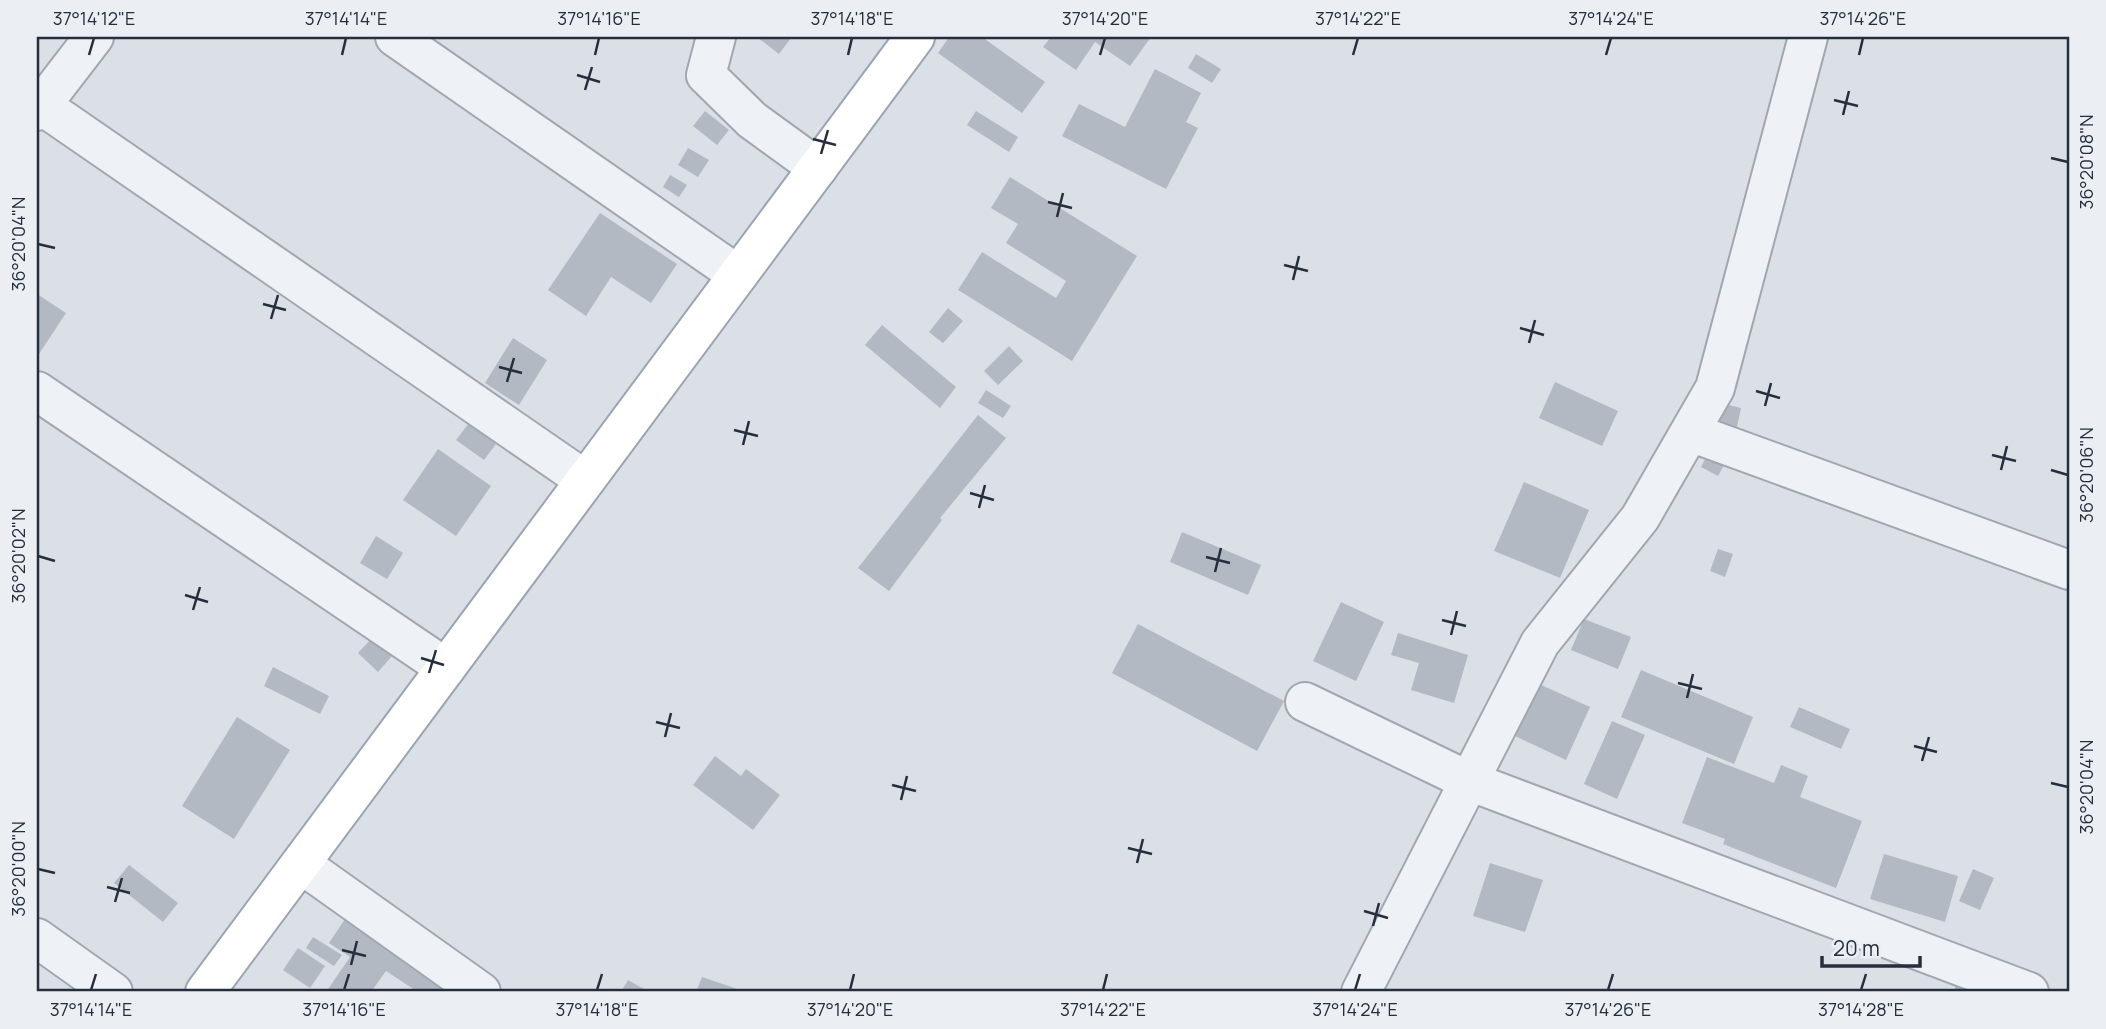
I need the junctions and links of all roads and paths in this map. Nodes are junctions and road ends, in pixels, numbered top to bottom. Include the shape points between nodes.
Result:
1 (94, 37) edge
2 (395, 37) edge
3 (716, 37) edge
4 (915, 37) edge
5 (1808, 37) edge
6 (39, 108) edge
7 (818, 168) junction
8 (738, 275) junction
9 (37, 391) edge
10 (1689, 432) junction
11 (585, 480) junction
12 (2069, 570) edge
13 (446, 668) junction
14 (1305, 702) dead end
15 (1469, 781) junction
16 (300, 864) junction
17 (37, 938) edge
18 (113, 992) edge
19 (205, 992) edge
20 (481, 992) edge
21 (1361, 992) edge
22 (2029, 992) edge

1 - 6 street
2 - 8 street
3 - 7 street via 706,75 752,120
4 - 7 main road
5 - 10 street via 1715,388
6 - 11 street
7 - 8 main road
8 - 11 main road
9 - 13 street
10 - 12 street
10 - 15 street via 1640,518 1541,643
11 - 13 main road
13 - 16 main road
14 - 15 street
15 - 21 street
15 - 22 street
16 - 19 main road
16 - 20 street
17 - 18 street

